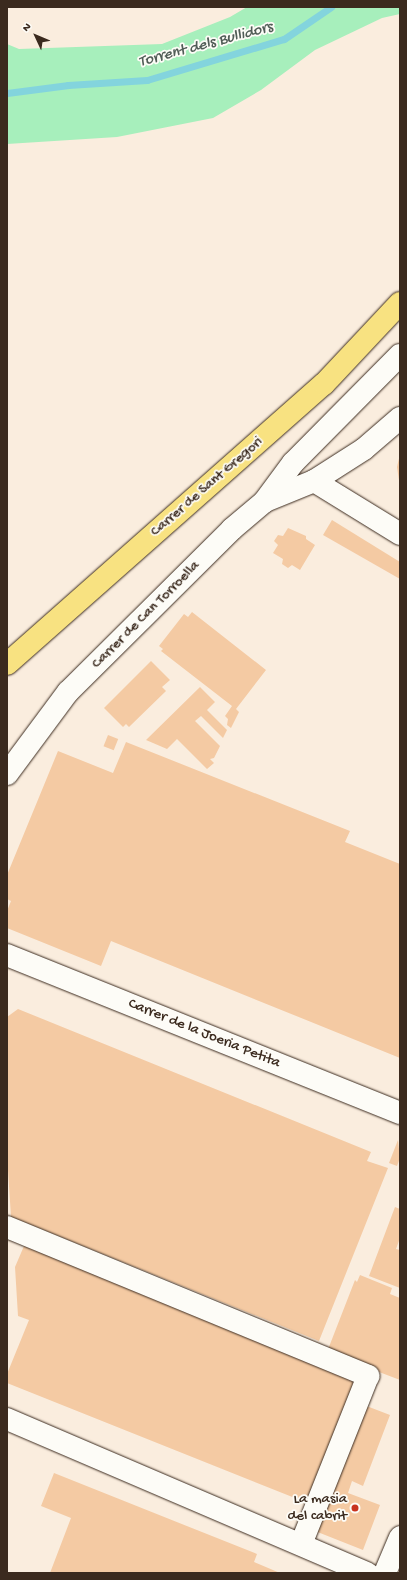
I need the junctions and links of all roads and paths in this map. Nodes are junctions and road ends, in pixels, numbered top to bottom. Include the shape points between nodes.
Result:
1 (400, 303) edge
2 (400, 355) edge
3 (400, 418) edge
4 (314, 481) junction
5 (264, 502) junction
6 (400, 534) edge
7 (7, 664) edge
8 (7, 774) edge
9 (7, 955) edge
10 (400, 1113) edge
11 (7, 1227) edge
12 (7, 1419) edge
13 (400, 1538) edge
14 (301, 1544) junction
15 (367, 1573) edge
16 (385, 1573) edge

1 - 7 main road, Carrer de Sant Gregori via 324,384
2 - 5 street, Carrer de Can Torroella via 294,463
3 - 4 street via 364,449
4 - 5 street
4 - 6 street
5 - 8 street, Carrer de Can Torroella via 232,529 68,692
9 - 10 street, Carrer de la Joeria Petita
11 - 14 street via 368,1376
12 - 14 street
13 - 16 street
14 - 15 street

